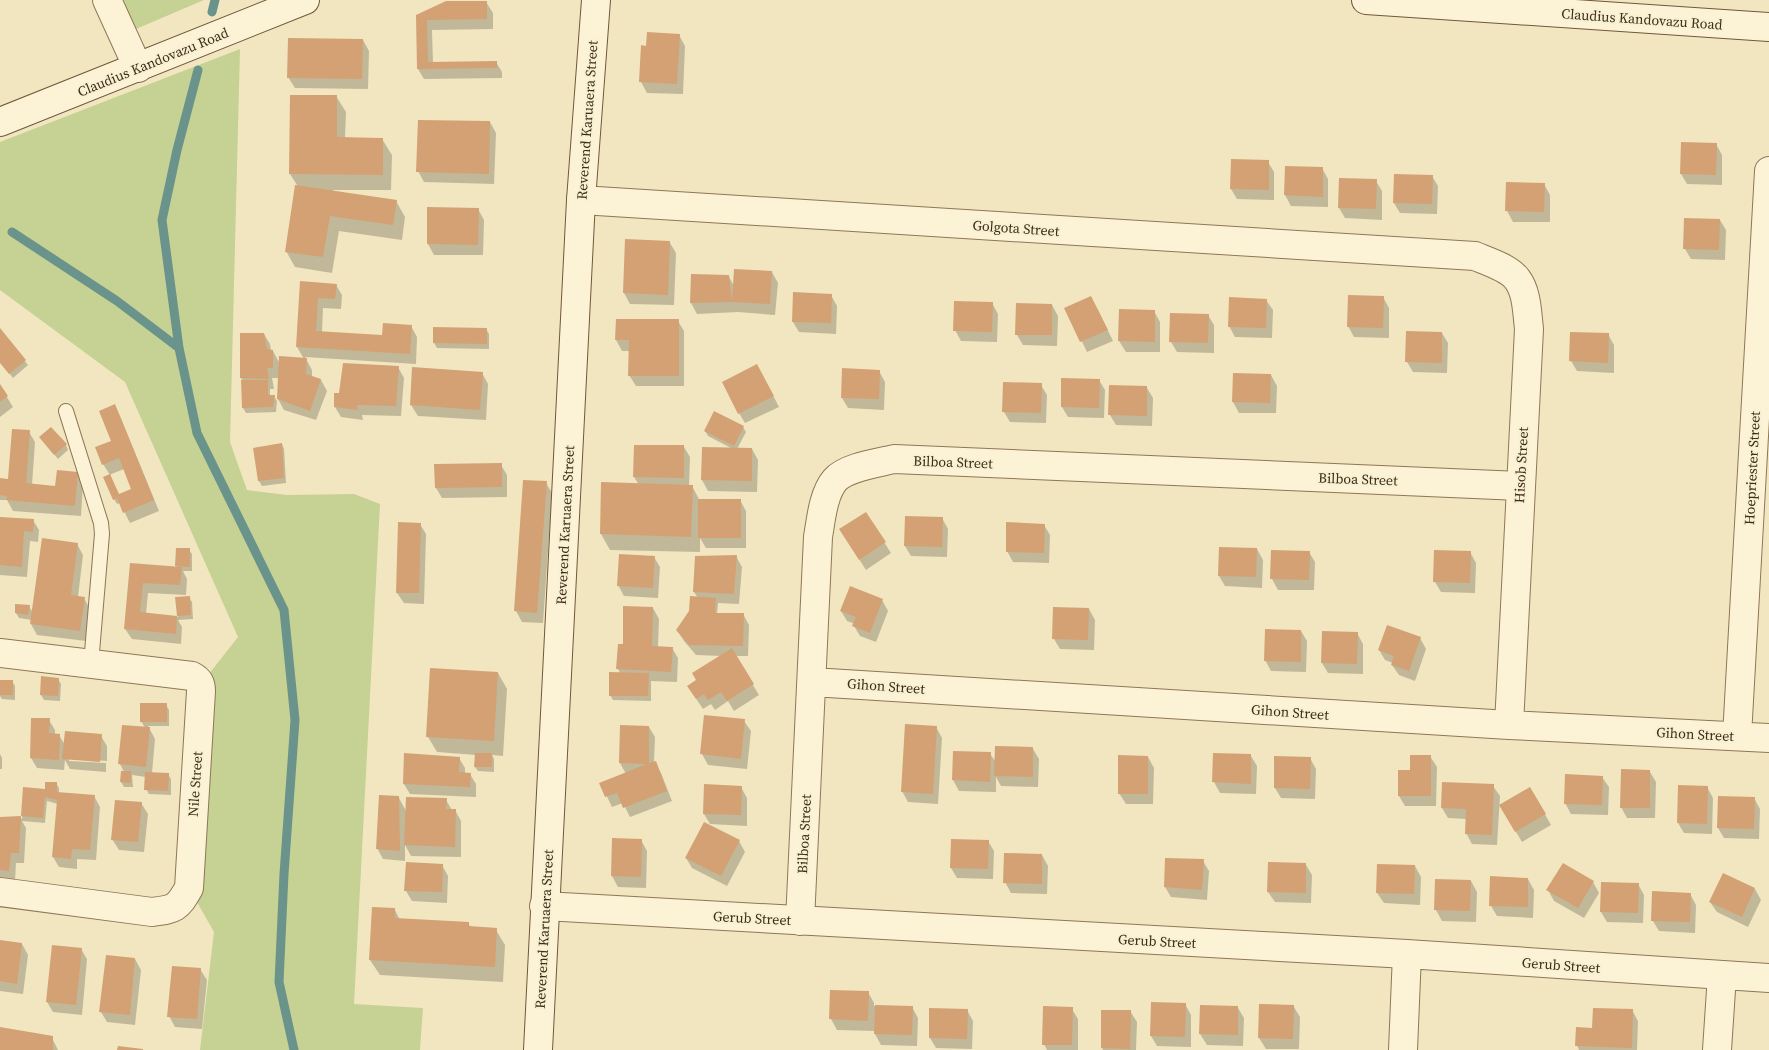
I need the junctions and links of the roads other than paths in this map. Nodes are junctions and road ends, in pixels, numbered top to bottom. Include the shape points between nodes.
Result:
1 (107, 0) edge
2 (305, 0) edge
3 (596, 0) edge
4 (1366, 0) edge
5 (1598, 0) edge
6 (1487, 4) edge
7 (1630, 18) junction
8 (1769, 27) edge
9 (138, 68) junction
10 (0, 122) edge
11 (1769, 171) edge
12 (581, 200) junction
13 (1451, 255) joint
14 (66, 411) dead end
15 (1520, 486) junction
16 (0, 653) edge
17 (91, 664) junction
18 (812, 682) junction
19 (1509, 725) junction
20 (1737, 736) junction
21 (1769, 738) edge
22 (0, 892) edge
23 (544, 906) junction
24 (800, 921) junction
25 (1407, 954) junction
26 (1722, 975) junction
27 (1769, 978) edge
28 (538, 1050) edge
29 (1403, 1050) edge
30 (1717, 1050) edge

1 - 9 street
2 - 9 street, Claudius Kandovazu Road
3 - 12 street, Reverend Karuaera Street
4 - 6 street, Claudius Kandovazu Road
5 - 7 street
6 - 7 street, Claudius Kandovazu Road
7 - 8 street, Claudius Kandovazu Road
9 - 10 street, Claudius Kandovazu Road
11 - 20 street, Hoepriester Street
12 - 13 street, Golgota Street
12 - 23 street, Reverend Karuaera Street
13 - 15 street, Hisob Street via 1475,256 1499,266 1517,278 1526,301 1529,329
14 - 17 lane via 101,523
15 - 18 street, Bilboa Street via 894,459 858,467 835,480 824,501 818,537
15 - 19 street, Hisob Street
16 - 17 street, Nile Street
17 - 22 street, Nile Street via 192,676 201,684 189,888 180,904 171,910 152,912
18 - 19 street, Gihon Street
18 - 24 street, Bilboa Street
19 - 20 street, Gihon Street
20 - 21 street, Gihon Street
23 - 24 street, Gerub Street
23 - 28 street, Reverend Karuaera Street
24 - 25 street, Gerub Street
25 - 26 street, Gerub Street
25 - 29 street
26 - 27 street, Gerub Street
26 - 30 street

